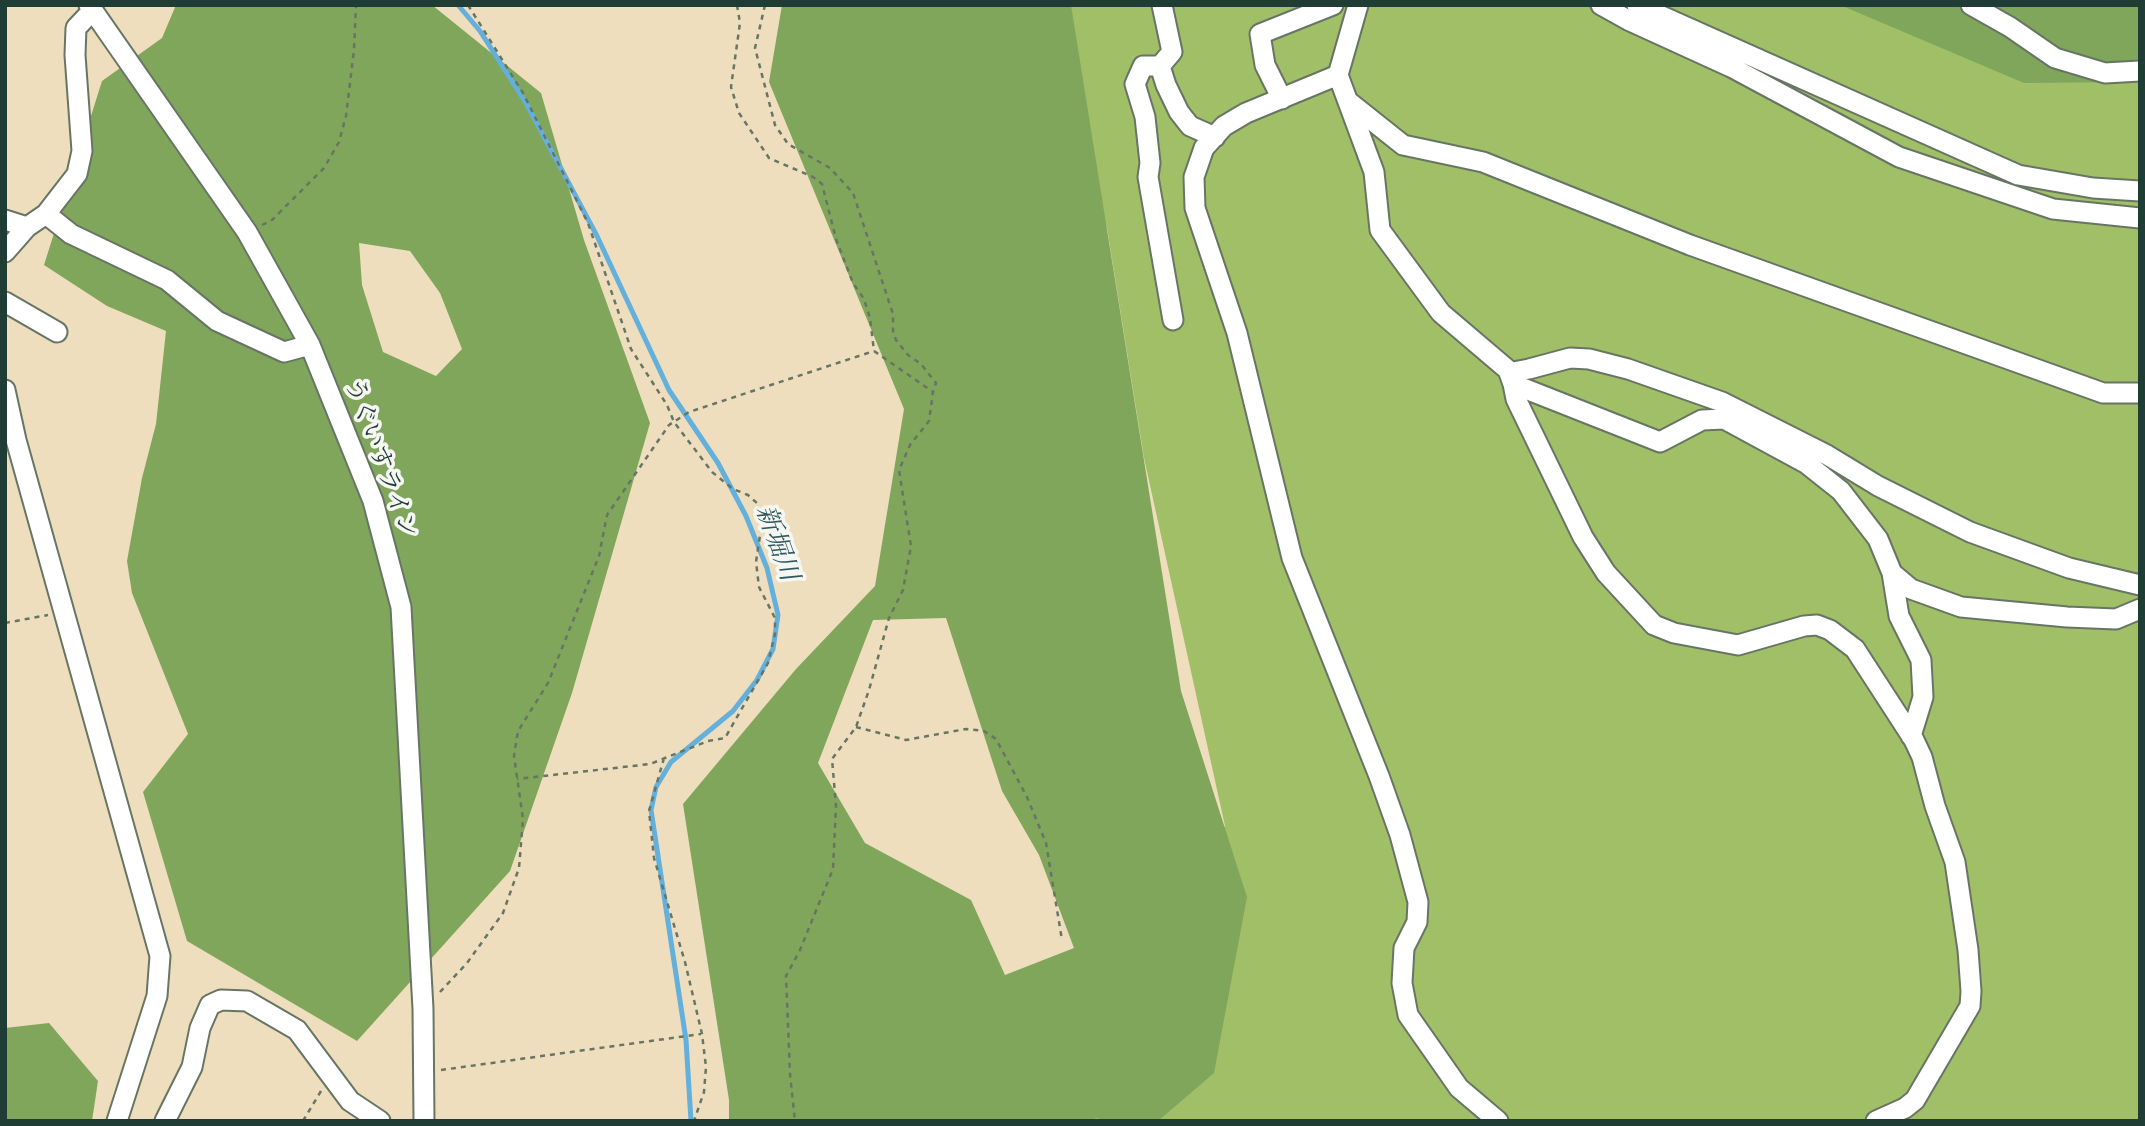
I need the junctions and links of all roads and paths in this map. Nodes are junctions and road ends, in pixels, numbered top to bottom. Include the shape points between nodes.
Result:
1 (356, 5) edge
2 (468, 5) edge
3 (737, 5) edge
4 (765, 5) edge
5 (1162, 5) edge
6 (1333, 5) edge
7 (1358, 5) edge
8 (1601, 5) edge
9 (1637, 5) edge
10 (1971, 5) edge
11 (91, 8) edge
12 (1160, 66) junction
13 (2140, 71) edge
14 (1338, 75) junction
15 (1282, 99) junction
16 (1348, 101) junction
17 (1214, 137) junction
18 (2140, 191) edge
19 (46, 214) junction
20 (2140, 218) edge
21 (5, 220) edge
22 (27, 227) junction
23 (247, 232) junction
24 (5, 252) edge
25 (5, 302) edge
26 (1173, 320) dead end
27 (57, 332) dead end
28 (310, 345) junction
29 (874, 351) junction
30 (1511, 377) junction
31 (5, 390) edge
32 (933, 392) junction
33 (2140, 393) edge
34 (674, 422) junction
35 (1892, 573) junction
36 (2140, 585) edge
37 (2140, 609) edge
38 (65, 612) junction
39 (5, 623) edge
40 (856, 727) junction
41 (1911, 736) junction
42 (664, 758) junction
43 (517, 779) junction
44 (1062, 940) dead end
45 (422, 1009) junction
46 (702, 1034) junction
47 (424, 1072) junction
48 (330, 1076) junction
49 (117, 1121) edge
50 (164, 1121) edge
51 (303, 1121) edge
52 (380, 1121) edge
53 (424, 1121) edge
54 (694, 1121) edge
55 (795, 1121) edge
56 (1498, 1121) edge
57 (1876, 1121) edge

1 - 23 path via 346,116 338,142 324,168 281,212
2 - 34 path via 523,93 588,223 631,349
3 - 29 path via 740,23 732,87 739,113 769,158 822,184 836,239 870,318
4 - 32 path via 755,48 775,125 788,144 830,168 853,193 893,314 896,340 929,373 936,383
5 - 12 street via 1172,52
6 - 15 street via 1260,34 1265,65
7 - 14 street
8 - 20 street via 1731,67 1899,157 2053,209
9 - 18 street via 2018,175
10 - 13 street via 2055,58 2105,73
11 - 19 street via 76,28 82,151 77,174
11 - 23 street, うぐいすライン
12 - 17 street via 1179,112 1190,126
12 - 26 street via 1143,66 1135,84 1145,117 1148,177
14 - 15 street
14 - 16 street
15 - 17 street via 1246,113
16 - 30 street via 1374,172 1380,230 1441,313
16 - 33 street via 1404,145 1483,162 1690,245 2103,393
17 - 56 street via 1194,177 1195,208 1237,333 1292,558 1379,776 1418,902 1417,922 1404,948 1402,983 1408,1015 1459,1088
19 - 22 street
19 - 28 street via 71,234 167,280 217,321 284,352
21 - 22 street
22 - 24 street
23 - 28 street, うぐいすライン
25 - 27 street
28 - 45 street, うぐいすライン via 373,501 401,607
29 - 32 path
29 - 34 path via 689,412
30 - 35 street via 1660,442 1702,421 1724,419 1807,464 1841,491 1878,539
30 - 36 street via 1513,372 1570,358 1628,369 1722,402 1970,532 2069,568
30 - 41 street via 1516,399 1583,537 1606,573 1654,625 1738,645 1804,626 1830,630 1855,649
31 - 38 street
32 - 40 path via 929,421 910,445 899,470 911,546 903,590 889,618
34 - 42 path via 712,472 758,504 762,522 756,562 759,587 775,618 775,634 768,663 725,738
34 - 43 path via 607,515 598,556 548,683 518,731
35 - 37 street via 1911,589 1961,607 2116,619
35 - 41 street via 1899,616 1921,660 1923,697
38 - 39 path
38 - 49 street via 160,956 157,996
40 - 44 path via 906,740 966,729 984,731 996,739 1046,843
40 - 55 path via 832,759 836,806 833,869 786,976
41 - 57 street via 1955,862 1970,1006 1915,1100
42 - 43 path via 650,764
42 - 46 path via 649,811 654,858
43 - 45 path via 523,819 519,868 503,913 467,963
45 - 47 street, うぐいすライン
46 - 47 path
46 - 54 path via 704,1092
47 - 53 street, うぐいすライン
48 - 50 street via 298,1030 247,1001 221,1000 210,1005 192,1067
48 - 51 path
48 - 52 street via 350,1101

